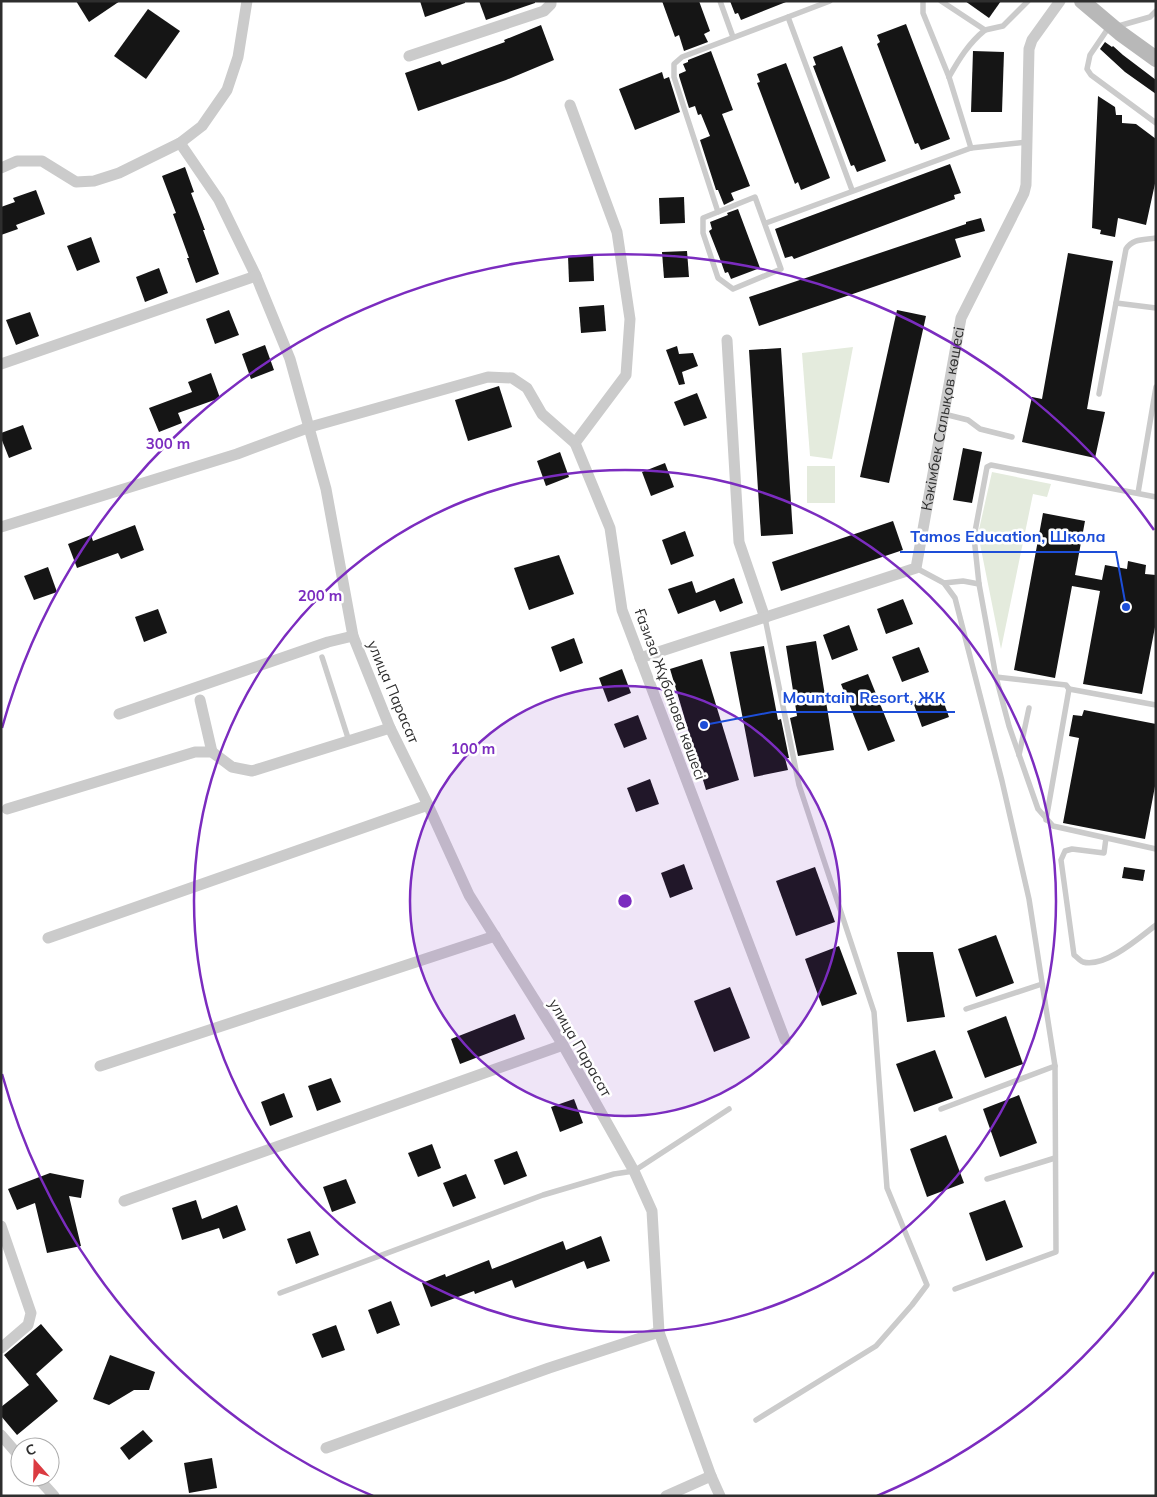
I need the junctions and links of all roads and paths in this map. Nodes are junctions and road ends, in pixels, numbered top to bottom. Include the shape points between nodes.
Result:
1 (247, 1) edge
2 (551, 1) edge
3 (720, 1) edge
4 (830, 1) edge
5 (923, 1) edge
6 (941, 1) edge
7 (1028, 1) edge
8 (1060, 1) edge
9 (1082, 1) edge
10 (1156, 11) edge
11 (788, 17) junction
12 (1112, 26) junction
13 (985, 30) junction
14 (733, 36) junction
15 (409, 56) dead end
16 (1156, 59) edge
17 (949, 77) junction
18 (570, 105) dead end
19 (1156, 123) edge
20 (1027, 142) junction
21 (180, 143) junction
22 (971, 148) junction
23 (1, 168) edge
24 (852, 190) junction
25 (718, 212) junction
26 (766, 223) junction
27 (1156, 238) edge
28 (256, 276) junction
29 (1116, 304) junction
30 (1156, 308) edge
31 (727, 340) dead end
32 (1, 364) edge
33 (1156, 387) edge
34 (1099, 394) dead end
35 (944, 414) junction
36 (310, 428) junction
37 (1012, 438) dead end
38 (575, 443) junction
39 (1138, 493) junction
40 (1156, 497) edge
41 (1, 527) edge
42 (916, 568) junction
43 (944, 583) junction
44 (979, 584) junction
45 (765, 618) junction
46 (354, 636) junction
47 (322, 658) dead end
48 (640, 658) junction
49 (996, 677) junction
50 (1068, 689) junction
51 (200, 700) dead end
52 (1156, 706) edge
53 (1029, 708) dead end
54 (120, 714) dead end
55 (390, 728) junction
56 (349, 740) junction
57 (212, 752) junction
58 (1019, 755) junction
59 (428, 805) junction
60 (7, 810) dead end
61 (1046, 820) junction
62 (1106, 838) junction
63 (1156, 849) edge
64 (1156, 925) edge
65 (495, 936) junction
66 (48, 938) dead end
67 (1042, 984) junction
68 (966, 1009) dead end
69 (785, 1040) dead end
70 (562, 1045) junction
71 (100, 1066) dead end
72 (1055, 1066) junction
73 (728, 1109) dead end
74 (941, 1109) dead end
75 (1056, 1158) junction
76 (634, 1171) junction
77 (987, 1179) dead end
78 (124, 1201) dead end
79 (1, 1226) edge
80 (955, 1289) dead end
81 (280, 1293) dead end
82 (659, 1332) junction
83 (1, 1348) edge
84 (756, 1420) dead end
85 (1, 1435) edge
86 (10, 1445) edge
87 (326, 1448) dead end
88 (711, 1476) junction
89 (666, 1496) edge
90 (720, 1496) edge

1 - 21 street via 238,57 227,90 202,126
2 - 15 street via 544,11
3 - 14 lane
4 - 11 lane
5 - 17 lane via 923,13
6 - 13 lane
7 - 13 lane via 1003,26
8 - 20 street, Кәкімбек Салықов көшесі via 1029,49
9 - 12 street
10 - 12 lane via 1150,17
11 - 14 lane
11 - 24 lane
12 - 16 street
12 - 19 lane via 1090,54 1087,69
13 - 17 lane via 964,51
14 - 25 lane via 682,57 674,64 674,76
17 - 22 lane
18 - 38 street via 617,232 630,319 626,375
20 - 22 lane
20 - 35 street, Кәкімбек Салықов көшесі via 1024,194 961,318
21 - 23 street via 119,173 94,181 76,182 42,161 17,161
21 - 28 street, улица Парасат via 219,200
22 - 24 lane
24 - 26 lane
25 - 26 lane via 755,197
25 - 26 lane via 703,218 703,233 718,278 732,288 781,269
27 - 29 lane via 1135,240 1129,244
28 - 32 street
28 - 36 street, улица Парасат via 290,359
29 - 30 lane
29 - 34 lane
31 - 45 street via 739,542
33 - 39 lane
35 - 37 lane
35 - 42 street, Кәкімбек Салықов көшесі
36 - 38 street via 488,378 512,378 526,388 542,414
36 - 41 street
36 - 46 street, улица Парасат via 326,489
38 - 48 street, Ғазиза Жұбанова көшесі via 610,528 622,610
39 - 40 lane
39 - 44 lane via 987,466 974,537
42 - 43 lane
42 - 45 street
43 - 44 lane via 963,581
43 - 67 lane via 955,598 1002,781 1029,900
44 - 49 lane
45 - 48 street
45 - 84 lane via 798,785 874,1012 887,1188 927,1284 876,1346
46 - 54 street via 328,642
46 - 55 street, улица Парасат
47 - 56 lane
48 - 69 street, Ғазиза Жұбанова көшесі
49 - 50 lane via 1066,685
49 - 58 lane
50 - 52 lane
50 - 61 lane
51 - 57 street
53 - 58 lane
55 - 56 street
55 - 59 street, улица Парасат
56 - 57 street via 252,771 232,767
57 - 60 street via 195,752
58 - 61 lane via 1038,809
59 - 65 street, улица Парасат via 468,895
59 - 66 street
61 - 62 lane via 1053,826
62 - 63 lane
62 - 64 lane via 1104,853 1072,849 1065,851 1061,860 1074,955 1082,962 1096,962 1123,950
65 - 70 street, улица Парасат
65 - 71 street
67 - 68 lane
67 - 72 lane
70 - 76 street, улица Парасат
70 - 78 street
72 - 74 lane
72 - 75 lane
73 - 76 lane
75 - 77 lane
75 - 80 lane via 1056,1252
76 - 81 lane via 543,1195
76 - 82 street, улица Парасат via 652,1211
79 - 83 street via 32,1313 28,1325
82 - 87 street
82 - 88 street, улица Парасат
85 - 86 street
88 - 89 street
88 - 90 street, улица Парасат

